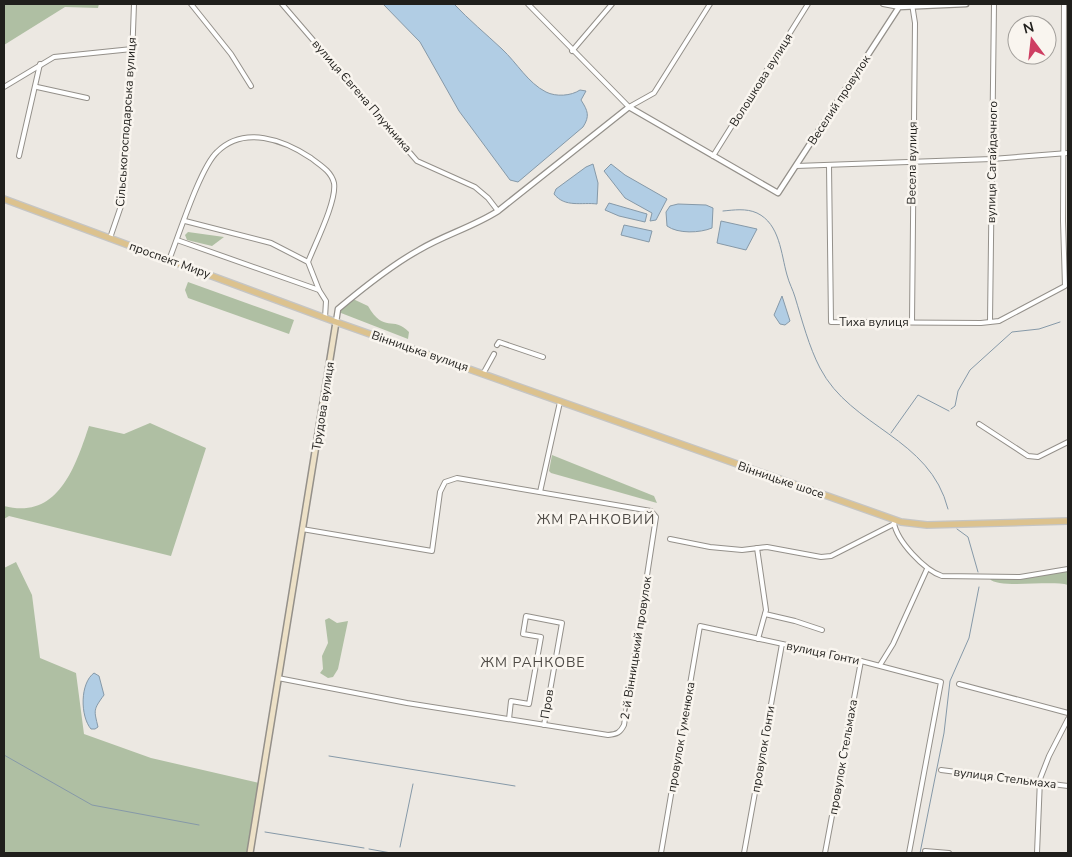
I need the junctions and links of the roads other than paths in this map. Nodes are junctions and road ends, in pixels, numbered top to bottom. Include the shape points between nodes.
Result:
1 (134, 4) edge
2 (191, 4) edge
3 (282, 4) edge
4 (528, 4) edge
5 (612, 4) edge
6 (710, 4) edge
7 (808, 4) edge
8 (883, 4) edge
9 (913, 4) edge
10 (966, 4) edge
11 (994, 4) edge
12 (1064, 4) edge
13 (899, 8) junction
14 (132, 49) junction
15 (572, 51) junction
16 (40, 64) junction
17 (1066, 77) edge
18 (37, 86) junction
19 (251, 86) dead end
20 (4, 87) edge
21 (87, 98) dead end
22 (629, 107) junction
23 (1068, 153) edge
24 (1063, 155) junction
25 (19, 156) dead end
26 (713, 156) junction
27 (992, 159) junction
28 (912, 162) junction
29 (829, 165) junction
30 (796, 166) junction
31 (4, 199) edge
32 (498, 211) junction
33 (185, 221) junction
34 (1063, 221) junction
35 (1068, 226) edge
36 (110, 238) junction
37 (177, 240) junction
38 (170, 260) junction
39 (308, 262) junction
40 (320, 291) junction
41 (325, 318) junction
42 (990, 321) junction
43 (336, 322) junction
44 (912, 322) junction
45 (497, 345) dead end
46 (494, 354) dead end
47 (543, 357) dead end
48 (483, 374) junction
49 (503, 381) joint
50 (560, 402) junction
51 (979, 424) dead end
52 (1068, 442) edge
53 (540, 492) junction
54 (1068, 521) edge
55 (894, 522) junction
56 (302, 529) junction
57 (670, 539) dead end
58 (757, 548) junction
59 (1068, 568) edge
60 (927, 569) junction
61 (765, 614) junction
62 (705, 627) joint
63 (822, 630) dead end
64 (758, 639) junction
65 (782, 644) junction
66 (861, 661) junction
67 (880, 666) junction
68 (278, 678) junction
69 (959, 684) dead end
70 (1068, 713) edge
71 (1068, 719) edge
72 (509, 720) junction
73 (544, 725) junction
74 (941, 770) dead end
75 (1040, 782) junction
76 (1068, 786) edge
77 (925, 851) dead end
78 (250, 853) edge
79 (661, 853) edge
80 (744, 853) edge
81 (825, 853) edge
82 (909, 853) edge
83 (948, 853) edge
84 (1037, 853) edge

1 - 14 street, Сільськогосподарська вулиця
2 - 19 street via 232,54
3 - 32 street, вулиця Євгена Плужника via 417,161 474,187
4 - 15 street
5 - 15 street
6 - 22 street via 654,93
7 - 26 street, Волошкова вулиця
8 - 13 street
9 - 10 street
9 - 13 street
9 - 28 street, Весела вулиця
11 - 27 street, вулиця Сагайдачного
12 - 17 street
13 - 30 street, Веселий провулок
14 - 16 street via 70,54
14 - 36 street, Сільськогосподарська вулиця via 122,203
15 - 22 street
16 - 18 street
16 - 20 street
17 - 24 street
18 - 21 street
18 - 25 street
22 - 26 street
22 - 32 street, Трудова вулиця
23 - 24 street
24 - 27 street
24 - 34 street
26 - 30 street, Веселий провулок via 778,193
27 - 28 street
27 - 42 street, вулиця Сагайдачного
28 - 29 street
28 - 44 street, Весела вулиця
29 - 30 street
29 - 44 street, Тиха вулиця via 831,322
31 - 36 main road, проспект Миру
32 - 43 street, Трудова вулиця via 419,250 338,309
33 - 37 street
33 - 39 street via 271,243
33 - 39 street via 204,170 224,146 246,137 284,143 330,173 334,186 332,200
34 - 35 street
34 - 42 street, Тиха вулиця via 1065,286 999,321
36 - 38 main road, проспект Миру
37 - 38 street
37 - 40 street
38 - 41 main road, проспект Миру
39 - 40 street
40 - 41 street via 326,302
41 - 43 main road, проспект Миру
42 - 44 street, Тиха вулиця
43 - 48 main road, Вінницька вулиця
43 - 56 main road, Трудова вулиця
45 - 47 street via 499,342
46 - 48 street
48 - 49 main road, Вінницька вулиця
49 - 50 main road, Вінницьке шосе
50 - 53 street
50 - 55 main road, Вінницьке шосе
51 - 52 street via 1028,456 1038,457
53 - 56 street via 457,478 445,482 440,492 432,551
53 - 73 street, 2-й Вінницький провулок via 651,511 656,518 621,731 608,735
54 - 55 main road, Вінницьке шосе via 927,525
55 - 58 street via 831,556
55 - 60 street
56 - 68 main road, Трудова вулиця
57 - 58 street via 710,547
58 - 61 street
59 - 60 street via 1020,577 942,576
60 - 67 street
61 - 63 street
61 - 64 street
62 - 64 street, вулиця Гонти
62 - 79 street, провулок Гуменюка via 700,626
64 - 65 street, вулиця Гонти
65 - 66 street, вулиця Гонти
65 - 80 street, провулок Гонти
66 - 67 street, вулиця Гонти
66 - 81 street, провулок Стельмаха
67 - 82 street, вулиця Гонти via 941,682
68 - 72 street, 2-й Вінницький провулок
68 - 78 main road, Трудова вулиця
69 - 70 street
71 - 75 street
72 - 73 street, 2-й Вінницький провулок
72 - 73 street, Пров via 511,701 529,704 541,637 523,634 526,616 562,622
74 - 75 street, вулиця Стельмаха
75 - 76 street, вулиця Стельмаха
75 - 84 street
77 - 83 street

